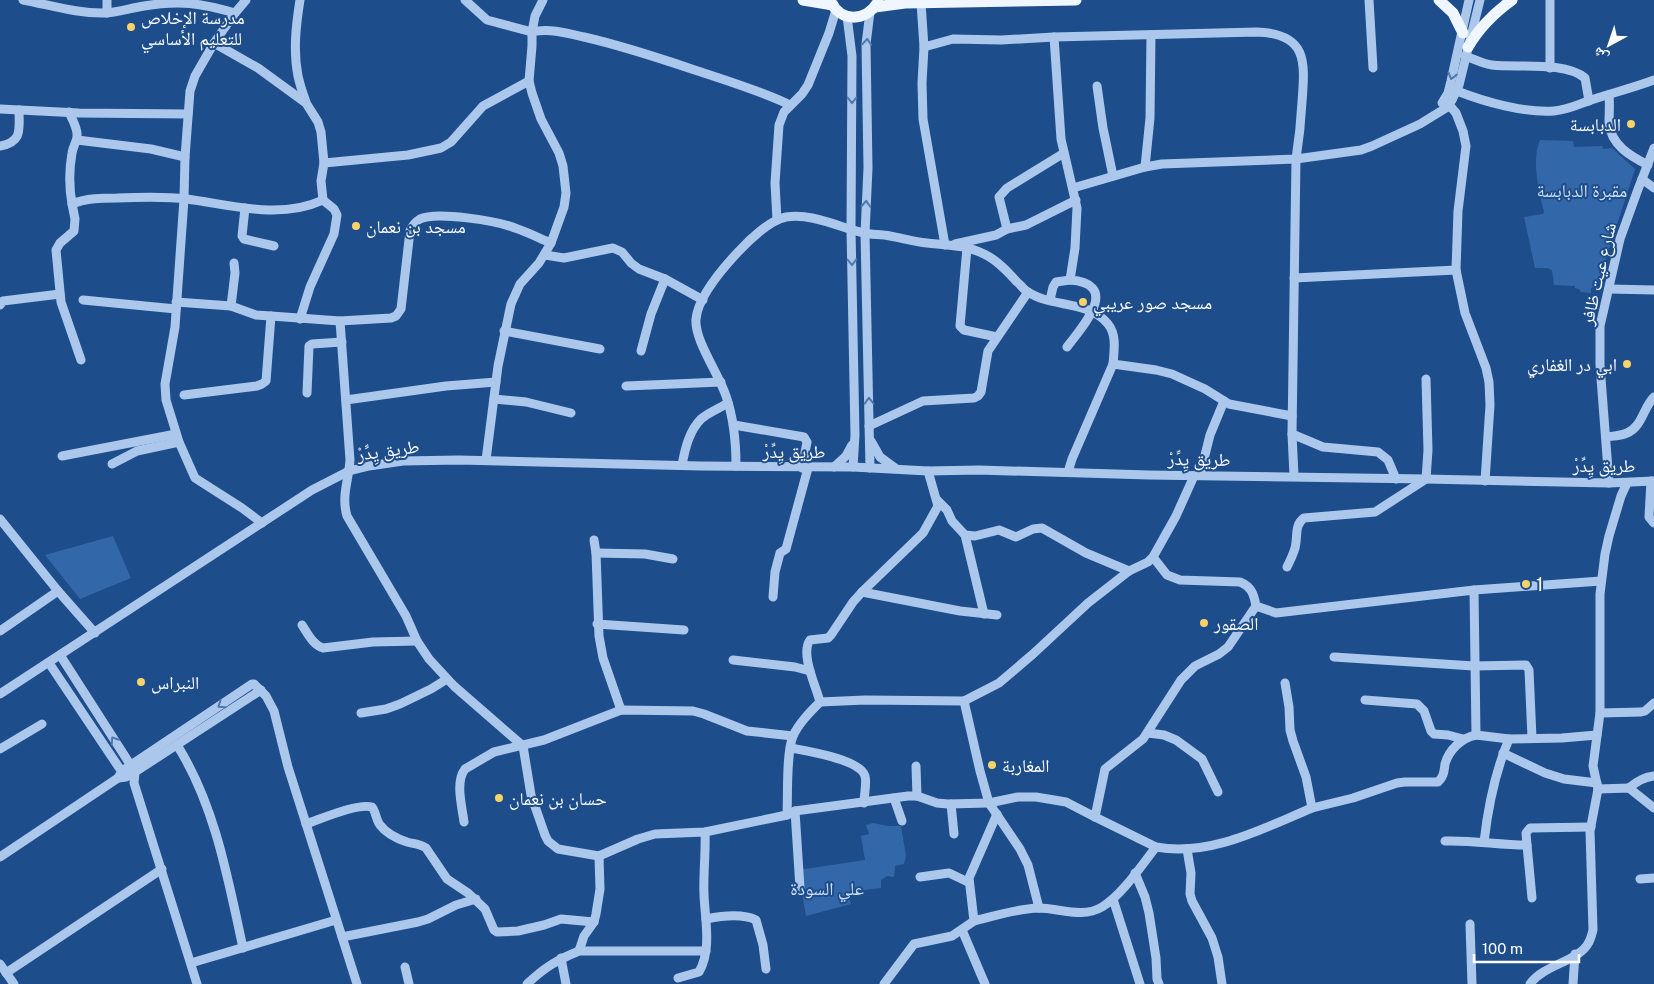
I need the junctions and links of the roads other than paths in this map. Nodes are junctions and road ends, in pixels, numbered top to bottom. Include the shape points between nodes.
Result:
1 (23, 0) edge
2 (107, 0) edge
3 (246, 0) edge
4 (300, 0) edge
5 (465, 0) edge
6 (543, 0) edge
7 (803, 0) edge
8 (1076, 0) edge
9 (1369, 0) edge
10 (1439, 0) edge
11 (1469, 0) edge
12 (1480, 0) edge
13 (1512, 0) edge
14 (1550, 0) edge
15 (921, 3) junction
16 (833, 5) edge
17 (874, 6) edge
18 (235, 12) junction
19 (107, 13) junction
20 (846, 16) junction
21 (532, 32) junction
22 (1463, 33) junction
23 (1151, 35) junction
24 (1054, 36) junction
25 (214, 43) junction
26 (924, 47) junction
27 (1467, 52) junction
28 (1373, 68) dead end
29 (1550, 68) junction
30 (1654, 80) edge
31 (529, 81) junction
32 (1097, 86) dead end
33 (1457, 91) junction
34 (1609, 95) junction
35 (1589, 101) junction
36 (1447, 102) junction
37 (306, 103) junction
38 (790, 105) junction
39 (0, 109) edge
40 (20, 110) junction
41 (69, 112) junction
42 (188, 114) junction
43 (77, 140) junction
44 (0, 146) edge
45 (1654, 148) edge
46 (1064, 153) junction
47 (184, 157) junction
48 (1296, 159) junction
49 (324, 163) junction
50 (1648, 165) junction
51 (1145, 168) junction
52 (1114, 176) junction
53 (1642, 179) junction
54 (1073, 188) junction
55 (1654, 188) edge
56 (184, 199) junction
57 (323, 200) junction
58 (1076, 200) junction
59 (72, 204) junction
60 (245, 208) junction
61 (777, 220) junction
62 (852, 229) junction
63 (1007, 229) junction
64 (865, 233) junction
65 (551, 243) junction
66 (947, 245) junction
67 (274, 246) dead end
68 (967, 248) junction
69 (545, 254) junction
70 (234, 263) dead end
71 (1456, 270) junction
72 (1294, 278) junction
73 (665, 279) junction
74 (1070, 280) junction
75 (1609, 289) junction
76 (1654, 290) edge
77 (1028, 292) junction
78 (60, 294) junction
79 (83, 300) dead end
80 (703, 300) junction
81 (1050, 300) junction
82 (1, 302) edge
83 (176, 306) junction
84 (231, 306) junction
85 (1093, 312) junction
86 (271, 316) junction
87 (300, 319) junction
88 (340, 321) junction
89 (504, 331) junction
90 (997, 337) junction
91 (342, 342) junction
92 (1067, 347) dead end
93 (600, 349) dead end
94 (641, 350) dead end
95 (81, 360) dead end
96 (1113, 364) junction
97 (1426, 379) dead end
98 (496, 382) junction
99 (721, 382) junction
100 (626, 386) dead end
101 (307, 393) dead end
102 (184, 395) dead end
103 (1654, 397) edge
104 (494, 399) junction
105 (346, 400) junction
106 (1224, 401) junction
107 (728, 402) junction
108 (571, 413) dead end
109 (1292, 416) junction
110 (734, 425) junction
111 (869, 426) junction
112 (1292, 434) junction
113 (855, 435) junction
114 (869, 436) junction
115 (1606, 437) junction
116 (178, 438) junction
117 (62, 456) dead end
118 (486, 460) junction
119 (112, 464) dead end
120 (682, 465) junction
121 (736, 466) junction
122 (853, 467) junction
123 (805, 468) junction
124 (834, 468) junction
125 (870, 468) junction
126 (898, 469) junction
127 (349, 471) junction
128 (928, 471) junction
129 (1068, 472) junction
130 (1197, 475) junction
131 (1294, 476) junction
132 (1396, 479) junction
133 (1426, 479) junction
134 (1485, 481) junction
135 (1652, 481) edge
136 (1609, 483) junction
137 (1627, 483) junction
138 (936, 500) junction
139 (0, 519) edge
140 (1654, 522) edge
141 (262, 523) junction
142 (965, 535) junction
143 (594, 540) dead end
144 (596, 552) junction
145 (1153, 557) junction
146 (673, 558) dead end
147 (1286, 567) dead end
148 (1129, 571) junction
149 (1600, 581) junction
150 (1474, 590) junction
151 (58, 591) junction
152 (862, 592) junction
153 (773, 597) dead end
154 (1256, 606) junction
155 (984, 614) junction
156 (997, 615) dead end
157 (597, 624) junction
158 (302, 625) dead end
159 (684, 630) dead end
160 (0, 631) edge
161 (95, 633) junction
162 (417, 641) junction
163 (60, 655) junction
164 (1334, 657) dead end
165 (733, 660) dead end
166 (49, 663) junction
167 (1474, 666) junction
168 (810, 672) junction
169 (447, 679) junction
170 (1284, 682) dead end
171 (261, 690) junction
172 (0, 694) edge
173 (1365, 700) dead end
174 (964, 701) junction
175 (820, 702) junction
176 (1654, 702) edge
177 (621, 710) junction
178 (361, 712) dead end
179 (1600, 713) junction
180 (42, 724) dead end
181 (1148, 733) junction
182 (1476, 735) junction
183 (1597, 735) junction
184 (793, 736) junction
185 (1532, 738) junction
186 (1463, 739) junction
187 (1509, 739) junction
188 (177, 745) junction
189 (523, 746) junction
190 (790, 748) junction
191 (0, 749) edge
192 (1503, 753) junction
193 (916, 766) dead end
194 (133, 769) junction
195 (122, 776) junction
196 (1654, 776) edge
197 (134, 783) junction
198 (1597, 786) junction
199 (1629, 788) junction
200 (1218, 792) dead end
201 (917, 796) junction
202 (894, 798) junction
203 (864, 803) junction
204 (989, 803) junction
205 (951, 804) junction
206 (1312, 808) junction
207 (1654, 808) edge
208 (791, 813) junction
209 (997, 814) junction
210 (1095, 818) junction
211 (902, 821) dead end
212 (464, 822) dead end
213 (306, 824) junction
214 (1591, 827) junction
215 (705, 832) junction
216 (954, 834) dead end
217 (1445, 842) dead end
218 (1484, 842) junction
219 (1527, 844) junction
220 (1156, 847) junction
221 (1187, 849) junction
222 (599, 856) junction
223 (0, 857) edge
224 (162, 869) junction
225 (1135, 873) junction
226 (920, 877) dead end
227 (1654, 878) edge
228 (1640, 879) dead end
229 (968, 882) junction
230 (800, 888) dead end
231 (1532, 898) dead end
232 (476, 899) junction
233 (1113, 899) junction
234 (1039, 908) junction
235 (706, 919) junction
236 (336, 920) junction
237 (594, 922) junction
238 (974, 922) junction
239 (1470, 924) dead end
240 (962, 930) junction
241 (342, 937) junction
242 (243, 948) junction
243 (579, 951) junction
244 (706, 951) junction
245 (1576, 954) junction
246 (561, 958) junction
247 (191, 963) junction
248 (0, 964) edge
249 (404, 966) dead end
250 (766, 969) dead end
251 (6, 973) junction
252 (678, 978) dead end
253 (1532, 981) edge
254 (14, 984) edge
255 (197, 984) edge
256 (357, 984) edge
257 (409, 984) edge
258 (527, 984) edge
259 (566, 984) edge
260 (884, 984) edge
261 (985, 984) edge
262 (1140, 984) edge
263 (1159, 984) edge
264 (1222, 984) edge
265 (1472, 984) edge
266 (1524, 984) edge
267 (1573, 984) edge

1 - 19 street via 81,12
2 - 19 street
3 - 18 street
4 - 37 street via 295,46 298,75
5 - 21 street via 487,20
6 - 21 street
7 - 16 main road
8 - 15 main road
9 - 28 street
10 - 22 main road via 1453,13
11 - 22 street
12 - 27 street
13 - 27 main road via 1492,16 1474,37
14 - 29 street
15 - 17 main road
15 - 26 street
16 - 20 main road
16 - 38 street via 829,33 808,85
17 - 20 main road via 859,17
64 -> 17 street via 868,168 866,44
18 - 19 street via 188,2
18 - 25 street
20 -> 62 street via 852,56
21 - 31 street
21 - 38 street via 560,31 608,42 756,90
22 -> 36 street
23 - 24 street
23 - 48 street via 1264,32 1278,34 1292,42 1304,62
23 - 51 street via 1150,118
24 - 26 street via 953,39
24 - 46 street
25 - 37 street via 258,68
25 - 42 street via 195,76
26 - 66 street via 923,119
27 - 29 street via 1492,65
27 - 33 street
29 - 35 street via 1573,71 1585,78
30 - 34 street
31 - 49 street via 483,106 442,148 408,155
31 - 65 street via 541,119 563,166 564,207
32 - 52 street
33 - 35 street via 1495,104 1541,111 1570,108
33 - 36 street
34 - 35 street
34 - 50 street via 1610,126 1616,141 1627,154
36 - 48 street via 1434,116 1361,150
36 - 71 street via 1456,113 1466,146 1458,211
37 - 49 street via 321,132
38 - 61 street via 779,125 775,183
39 - 40 street
40 - 41 street
40 - 44 street via 17,137 10,144
41 - 42 street
41 - 43 street
42 - 47 street
43 - 47 street via 151,149
43 - 59 street via 70,170
45 - 50 street, شارع عيت ظافر
46 - 54 street
46 - 63 street via 1007,188 999,197
47 - 56 street
48 - 51 street
48 - 72 street
49 - 57 street via 321,181
50 - 53 street, شارع عيت ظافر
51 - 52 street
52 - 54 street
53 - 55 street
53 - 75 street, شارع عيت ظافر via 1620,239
54 - 58 street
56 - 59 street via 128,197 89,199
56 - 60 street
56 - 83 street
57 - 60 street via 292,210
57 - 87 street via 337,215 334,234 310,287
58 - 63 street via 1026,225
58 - 74 street via 1075,248
59 - 78 street via 74,231 56,250
60 - 67 street via 244,239
61 - 62 street via 792,217 825,220
61 - 80 street via 738,253
62 - 64 street
62 -> 113 street
63 - 66 street via 996,235
64 - 66 street
111 -> 64 street
65 - 69 street
65 - 88 street via 514,227 495,223 445,217 421,219 410,231 399,313 387,319
66 - 68 street
68 - 77 street via 995,260
68 - 90 street via 960,326 964,330
69 - 73 street via 564,258 613,248 622,252 639,269
69 - 89 street via 516,291
70 - 84 street
71 - 72 street
71 - 134 street via 1465,313 1489,382
72 - 109 street
73 - 80 street
73 - 94 street via 650,314
74 - 81 street via 1056,282
74 - 85 street via 1085,283 1093,289 1096,297
75 - 76 street
75 - 115 street, شارع عيت ظافر via 1599,336
77 - 81 street
77 - 90 street
78 - 82 street
78 - 95 street
79 - 83 street
80 - 99 street via 697,329
81 - 85 street
83 - 84 street
83 - 116 street via 165,384 166,400
84 - 86 street
85 - 92 street
85 - 96 street via 1108,324 1113,334
86 - 87 street
86 - 102 street via 266,381 257,386
87 - 88 street
88 - 91 street
89 - 93 street
89 - 98 street
90 - 111 street via 988,351 978,396 923,401
91 - 101 street via 310,346
91 - 105 street
96 - 106 street via 1172,374
96 - 129 street
97 - 133 street
98 - 104 street
98 - 105 street
99 - 100 street
99 - 107 street
103 - 115 street via 1636,427 1624,434
104 - 108 street via 526,402
104 - 118 street
105 - 127 street
106 - 109 street
106 - 130 street
107 - 110 street
107 - 120 street via 697,423 685,447
109 - 112 street
110 - 121 street
110 - 123 street via 804,437 807,442
111 - 114 street
112 - 131 street
112 - 132 street via 1323,447 1378,452 1388,460
113 - 122 street
113 - 124 street via 849,452
114 - 125 street
114 - 126 street via 880,457
115 - 136 street, شارع عيت ظافر
116 - 117 street
116 - 119 street via 138,451
116 - 141 street via 195,478
118 - 120 street, طريق يِدِّرْ
118 - 127 street, طريق يِدِّرْ via 403,461
120 - 121 street, طريق يِدِّرْ
121 - 123 street, طريق يِدِّرْ
122 - 124 street, طريق يِدِّرْ
122 - 125 street, طريق يِدِّرْ
123 - 124 street, طريق يِدِّرْ
123 - 153 street via 786,550 780,553 775,572
125 - 126 street, طريق يِدِّرْ
126 - 128 street, طريق يِدِّرْ
127 - 141 street, طريق يِدِّرْ via 312,490
127 - 162 street via 344,494 347,516
128 - 129 street, طريق يِدِّرْ
128 - 138 street
129 - 130 street, طريق يِدِّرْ
130 - 131 street, طريق يِدِّرْ
130 - 145 street
131 - 132 street, طريق يِدِّرْ
132 - 133 street, طريق يِدِّرْ
133 - 134 street, طريق يِدِّرْ
133 - 147 street via 1375,512 1299,521 1295,547
134 - 136 street, طريق يِدِّرْ
135 - 137 street, طريق يِدِّرْ
135 - 140 street via 1649,517
136 - 137 street, طريق يِدِّرْ
137 - 149 street via 1613,520
138 - 142 street
138 - 152 street via 938,506 924,533
139 - 151 street
141 - 161 street, طريق يِدِّرْ
142 - 148 street via 999,530 1016,537 1042,528 1086,553
142 - 155 street
143 - 144 street
144 - 146 street
144 - 157 street
145 - 148 street
145 - 154 street via 1167,575 1180,580 1245,584 1253,593
148 - 174 street via 1088,603 999,683
149 - 150 street
149 - 179 street
150 - 154 street via 1276,613
150 - 167 street
151 - 160 street
151 - 161 street
152 - 155 street
152 - 168 street via 832,635 810,640 807,659
154 - 181 street via 1228,647 1195,666 1181,680
155 - 156 street
157 - 159 street
157 - 177 street via 603,658
158 - 162 street via 313,642 323,648
161 - 163 street, طريق يِدِّرْ
162 - 169 street
163 - 166 street, طريق يِدِّرْ
194 -> 163 street
164 - 167 street
165 - 168 street
166 - 172 street, طريق يِدِّرْ
166 - 195 street
167 - 182 street
167 - 185 street via 1526,665 1529,670
168 - 175 street
169 - 178 street via 400,704
169 - 189 street
170 - 206 street via 1291,736 1306,777
171 - 188 street
171 -> 194 street via 252,684
171 - 213 street via 274,711
173 - 186 street via 1417,704 1434,734
174 - 175 street
174 - 204 street
175 - 184 street
176 - 179 street via 1641,712
177 - 184 street via 693,711 747,732
177 - 189 street
179 - 183 street
180 - 191 street
181 - 200 street via 1176,740 1202,759
181 - 210 street via 1105,769
182 - 186 street
182 - 187 street
183 - 185 street
183 - 198 street via 1593,766
184 - 190 street
185 - 187 street
186 - 206 street via 1448,757 1438,782 1396,783
187 - 192 street
188 - 194 street
188 - 242 street via 197,780 220,848
189 - 212 street via 494,752 465,769 460,782
189 - 222 street via 531,795 548,841 558,849
190 - 203 street via 846,761 861,770 866,777
190 - 208 street
192 - 198 street via 1545,773
192 - 218 street
193 - 201 street
194 - 195 street
194 - 197 street
195 - 197 street
195 - 223 street
196 - 199 street
197 - 224 street
198 - 199 street
198 - 214 street
199 - 207 street
201 - 202 street
201 - 205 street
202 - 203 street
202 - 211 street
203 - 208 street
204 - 205 street
204 - 209 street
204 - 210 street via 1036,796 1066,802
205 - 216 street
206 - 221 street via 1244,837
208 - 215 street
208 - 230 street
209 - 229 street
209 - 234 street via 1028,865
210 - 220 street
213 - 232 street via 358,807 372,807 380,825 397,838 426,848 447,879
213 - 236 street
214 - 219 street via 1530,828 1526,833
214 - 245 street via 1593,930 1589,942
215 - 222 street via 655,834
215 - 235 street
217 - 218 street
218 - 219 street
219 - 231 street
220 - 221 street
220 - 225 street
221 - 264 street via 1190,894 1212,938
222 - 237 street via 600,889
224 - 247 street
224 - 251 street
225 - 233 street
225 - 263 street via 1145,897
226 - 229 street via 949,873
227 - 228 street
229 - 238 street
232 - 237 street via 497,932 544,926 561,919
232 - 241 street via 418,922
233 - 234 street via 1089,912
233 - 262 street
234 - 238 street
235 - 244 street
235 - 250 street via 730,916 756,920
236 - 241 street
236 - 242 street
237 - 243 street
238 - 240 street
239 - 265 street
240 - 260 street via 952,936 914,944
240 - 261 street
241 - 256 street
242 - 247 street
243 - 244 street
243 - 246 street
244 - 252 street via 699,972
245 - 253 street
245 - 267 street
246 - 258 street
246 - 259 street
247 - 255 street
248 - 251 street
249 - 257 street
251 - 254 street
253 - 266 street

